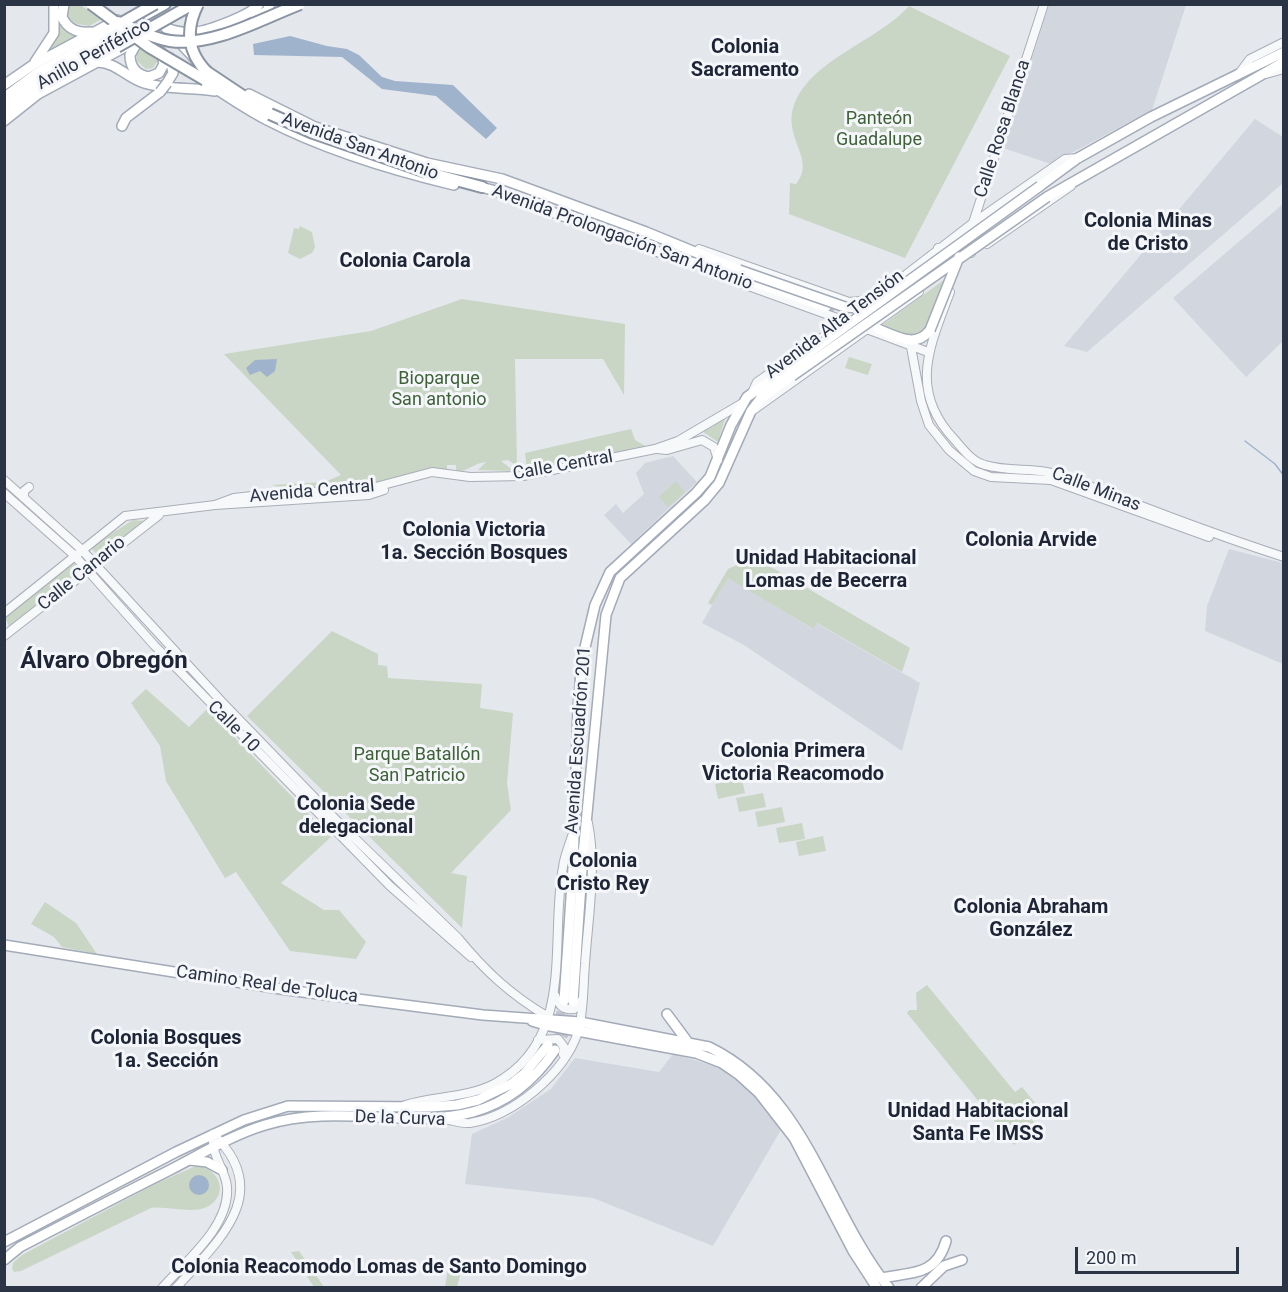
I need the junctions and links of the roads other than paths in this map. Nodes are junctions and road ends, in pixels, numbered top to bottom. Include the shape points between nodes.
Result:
1 (54, 4) edge
2 (64, 4) edge
3 (91, 4) edge
4 (145, 4) edge
5 (153, 4) edge
6 (165, 4) edge
7 (187, 4) edge
8 (193, 4) edge
9 (200, 4) edge
10 (259, 4) edge
11 (270, 4) edge
12 (300, 4) edge
13 (1044, 4) edge
14 (260, 16) junction
15 (139, 18) junction
16 (279, 18) dead end
17 (113, 19) junction
18 (97, 31) junction
19 (142, 39) junction
20 (1284, 42) edge
21 (157, 48) junction
22 (1284, 52) edge
23 (166, 55) junction
24 (98, 62) junction
25 (1284, 62) edge
26 (201, 64) junction
27 (33, 65) junction
28 (1284, 69) edge
29 (1262, 75) junction
30 (1238, 76) junction
31 (4, 85) edge
32 (220, 91) junction
33 (4, 92) edge
34 (4, 98) edge
35 (4, 112) edge
36 (272, 115) junction
37 (4, 120) edge
38 (122, 126) dead end
39 (1077, 158) junction
40 (1077, 180) junction
41 (482, 187) junction
42 (973, 223) junction
43 (672, 242) junction
44 (938, 249) junction
45 (971, 255) junction
46 (959, 256) junction
47 (913, 267) junction
48 (950, 270) junction
49 (896, 280) junction
50 (928, 285) junction
51 (828, 295) junction
52 (873, 302) junction
53 (824, 309) junction
54 (846, 321) junction
55 (873, 329) junction
56 (911, 347) junction
57 (927, 352) junction
58 (790, 372) junction
59 (752, 393) junction
60 (741, 404) junction
61 (751, 411) junction
62 (655, 449) junction
63 (718, 461) junction
64 (998, 466) junction
65 (470, 477) joint
66 (995, 477) junction
67 (4, 480) edge
68 (29, 486) dead end
69 (7, 490) edge
70 (24, 498) junction
71 (160, 513) junction
72 (125, 516) joint
73 (1228, 540) junction
74 (81, 549) junction
75 (74, 555) junction
76 (627, 557) junction
77 (1284, 557) edge
78 (95, 563) junction
79 (635, 564) junction
80 (88, 570) junction
81 (4, 613) edge
82 (4, 636) edge
83 (572, 835) junction
84 (4, 945) edge
85 (470, 954) junction
86 (555, 995) junction
87 (573, 1001) junction
88 (667, 1014) dead end
89 (546, 1021) junction
90 (579, 1026) junction
91 (538, 1040) junction
92 (687, 1041) junction
93 (562, 1059) junction
94 (751, 1079) junction
95 (400, 1106) junction
96 (436, 1118) junction
97 (213, 1134) junction
98 (218, 1145) junction
99 (190, 1160) junction
100 (222, 1170) junction
101 (946, 1241) dead end
102 (4, 1242) edge
103 (4, 1260) edge
104 (963, 1260) dead end
105 (870, 1270) junction
106 (881, 1278) junction
107 (162, 1287) edge
108 (176, 1287) edge
109 (877, 1287) edge
110 (889, 1287) edge
111 (921, 1287) edge

1 - 27 main road via 52,38
2 - 18 main road via 62,17 68,26 79,32
3 - 17 highway, bridge
4 - 18 main road
5 - 15 highway
5 - 33 highway, bridge via 36,69
6 - 15 highway, Anillo Periférico
7 - 35 highway, Anillo Periférico via 43,81
8 - 35 highway, bridge via 46,83
9 - 19 main road
9 - 36 highway, bridge via 189,31 195,58 207,72
10 - 26 main road, Avenida Prolongación San Antonio via 251,12 198,32 176,32 165,27
11 - 14 main road
12 - 17 highway, bridge via 225,33 188,41 157,38
13 - 42 street, Calle Rosa Blanca
14 - 16 main road
14 - 26 main road via 199,40
15 - 34 highway, Anillo Periférico via 38,73
17 - 36 highway, Avenida San Antonio, bridge via 177,64
18 - 27 main road
19 - 21 main road
19 - 21 main road via 131,49 130,59 141,76 154,76 163,67 163,56
19 - 24 main road
20 - 30 street, Avenida Alta Tensión via 1250,59
21 - 23 main road, Avenida Prolongación San Antonio
22 - 30 main road, Avenida Alta Tensión
23 - 32 main road, Avenida Prolongación San Antonio
23 - 38 main road, bridge via 174,70 167,83 126,118
24 - 32 main road via 111,64 153,85
24 - 37 main road via 38,94
25 - 29 main road, Avenida Alta Tensión
26 - 36 main road, Avenida Prolongación San Antonio
27 - 31 main road
28 - 29 street, Avenida Alta Tensión
29 - 40 main road, Avenida Alta Tensión
30 - 39 main road, Avenida Alta Tensión
32 - 36 main road, Avenida Prolongación San Antonio
36 - 41 highway, Avenida San Antonio, bridge via 426,172
36 - 41 main road, Avenida Prolongación San Antonio via 309,139 416,176
36 - 43 main road, Avenida Prolongación San Antonio via 417,160 502,179
39 - 42 street, Avenida Alta Tensión via 1065,159
39 - 52 main road, Avenida Alta Tensión, bridge
40 - 45 street, Avenida Alta Tensión via 1064,193
40 - 46 main road, Avenida Alta Tensión, bridge
41 - 53 main road, Avenida Prolongación San Antonio
42 - 44 street, Avenida Alta Tensión
42 - 45 street, Calle Rosa Blanca
43 - 51 street, Avenida Prolongación San Antonio
43 - 52 main road, bridge via 845,307 858,308
44 - 47 street, Avenida Alta Tensión
44 - 48 street
45 - 48 street, Avenida Alta Tensión
46 - 55 main road, bridge via 930,330 922,338 911,341
46 - 58 main road, Avenida Alta Tensión, bridge
47 - 49 street, Avenida Alta Tensión
47 - 50 street via 924,273
48 - 50 street, Avenida Alta Tensión
48 - 57 street, Calle Minas via 951,289
49 - 52 street, Avenida Alta Tensión
49 - 55 street via 891,296 868,317
50 - 55 street, Avenida Alta Tensión
51 - 52 street, Avenida Prolongación San Antonio via 849,302
51 - 53 street via 830,304
52 - 54 street, Avenida Alta Tensión
52 - 58 main road, Avenida Alta Tensión, bridge
53 - 54 street
54 - 55 street
54 - 59 street, Avenida Alta Tensión via 757,382
55 - 56 street
55 - 61 street, Avenida Alta Tensión
56 - 57 street
56 - 66 street, Calle Minas via 929,425 964,464 980,475
57 - 64 street, Calle Minas via 931,401 938,420 970,457 987,466
58 - 59 main road, Avenida Alta Tensión
58 - 61 main road, Avenida Alta Tensión
59 - 60 main road, Avenida Escuadrón 201
60 - 62 street, Calle Central via 678,441
60 - 63 main road, Avenida Escuadrón 201
61 - 79 main road, Avenida Escuadrón 201 via 719,483
62 - 63 street, Calle Central via 667,450 702,440 714,447
62 - 65 street, Calle Central via 523,476
63 - 76 main road, Avenida Escuadrón 201 via 696,493
64 - 66 street
64 - 73 street, Calle Minas via 1052,471
65 - 71 street, Avenida Central via 424,472 368,489 234,498 215,505
66 - 73 street, Calle Minas via 1051,480 1179,528
67 - 69 street
68 - 70 street
69 - 70 street, Calle 10
69 - 75 street, Calle 10
70 - 74 street, Calle 10
71 - 72 street, Avenida Central
71 - 78 street, Calle Canario
72 - 74 street, Calle Canario
73 - 77 street, Calle Minas
74 - 75 street, Calle Canario
74 - 78 street, Calle 10
75 - 80 street, Calle 10
75 - 81 street, Calle Canario
76 - 79 main road
76 - 83 main road, Avenida Escuadrón 201 via 606,578 586,638 578,708
78 - 80 street, Calle Canario
78 - 85 street, Calle 10 via 161,639
79 - 87 main road, Avenida Escuadrón 201 via 620,578 606,615
80 - 82 street, Calle Canario
80 - 85 street, Calle 10 via 154,645 390,886
83 - 86 street, De la Curva via 563,867
83 - 87 main road, Avenida Escuadrón 201
84 - 89 main road, Camino Real de Toluca via 287,990
85 - 89 street, Calle 10
86 - 87 street via 567,1010 574,1009
86 - 89 street, De la Curva
87 - 90 street, De la Curva
88 - 92 main road
89 - 90 main road, Camino Real de Toluca
89 - 91 street, De la Curva
90 - 92 main road, Camino Real de Toluca
90 - 93 street, De la Curva
90 - 94 main road, Camino Real de Toluca via 706,1056
91 - 93 street via 560,1040 564,1049
91 - 95 street, De la Curva via 494,1084
92 - 94 main road, Camino Real de Toluca via 727,1056
93 - 96 street, De la Curva via 537,1089 498,1114 467,1123
94 - 105 main road, Camino Real de Toluca via 794,1138
95 - 96 main road via 457,1105 498,1092 552,1047 542,1069 524,1088 497,1105
95 - 97 main road, De la Curva via 288,1106
96 - 98 main road, De la Curva via 293,1119 266,1125
97 - 98 street
97 - 102 main road, De la Curva
98 - 99 main road, De la Curva
98 - 100 street
98 - 108 street via 235,1160 240,1175 238,1209 214,1245
99 - 100 main road via 207,1162
99 - 103 main road, De la Curva via 20,1247
100 - 107 street via 227,1193 218,1219 208,1236
101 - 106 main road via 942,1256 934,1265
104 - 111 main road via 944,1266
105 - 106 main road, Camino Real de Toluca
105 - 109 main road, Camino Real de Toluca
106 - 110 main road, Camino Real de Toluca

